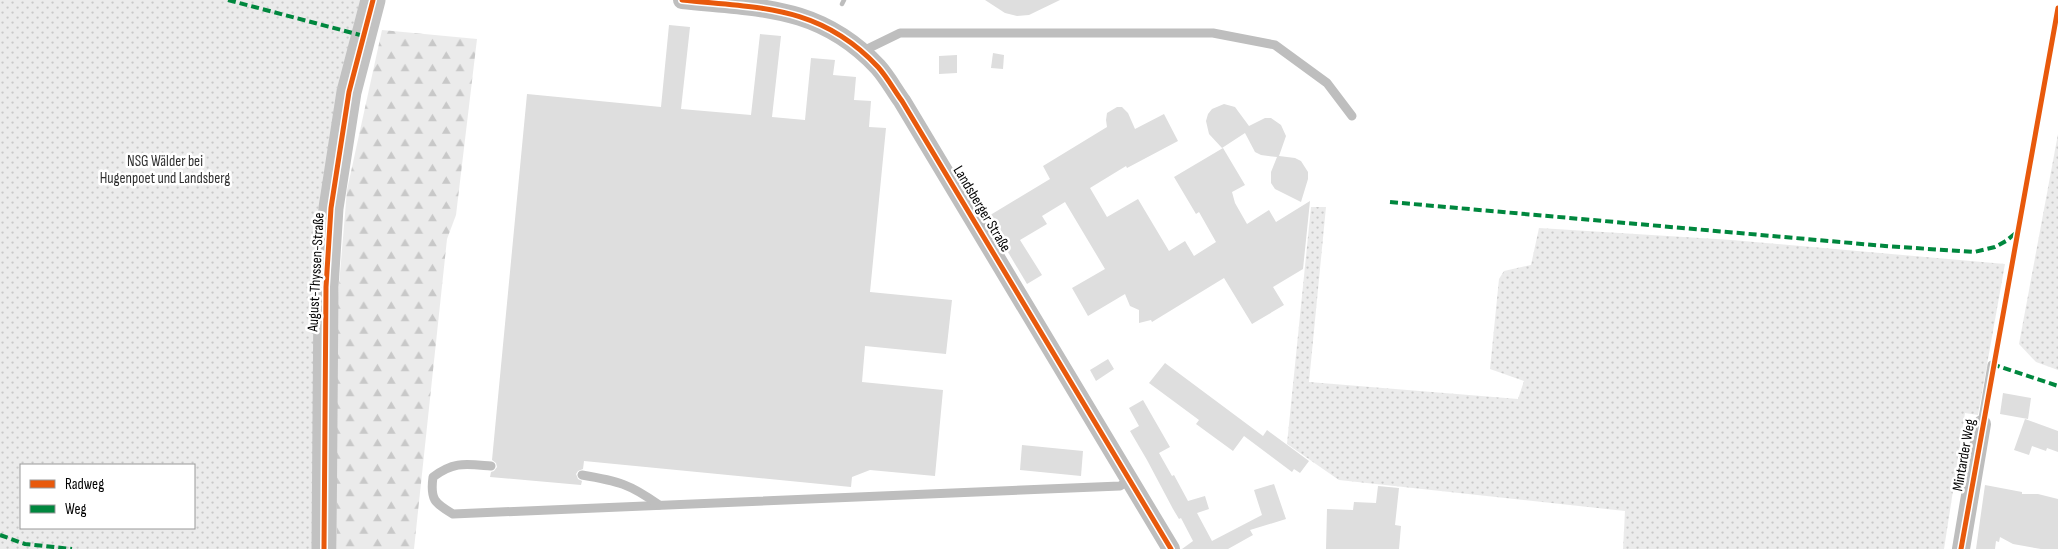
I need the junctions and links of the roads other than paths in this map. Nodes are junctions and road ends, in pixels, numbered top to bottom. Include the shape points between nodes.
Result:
1 (373, 0) edge
2 (682, 0) edge
3 (861, 52) junction
4 (1352, 116) dead end
5 (1992, 366) dead end
6 (1982, 424) joint
7 (491, 466) dead end
8 (582, 475) dead end
9 (1130, 479) junction
10 (660, 505) junction
11 (324, 549) edge
12 (1171, 549) edge
13 (1961, 549) edge

1 - 11 main road, August-Thyssen-Straße via 349,92 331,208 326,287
2 - 3 street, Landsberger Straße via 800,15 823,25
3 - 4 lane via 900,34 1213,33 1275,45 1327,83
3 - 9 street, Landsberger Straße via 879,68 902,101
5 - 6 lane, Mintarder Weg
6 - 13 street, Mintarder Weg
7 - 10 lane via 463,464 446,467 433,477 431,492 436,504 452,514
8 - 10 lane via 619,482
9 - 10 lane via 1120,486
9 - 12 street, Landsberger Straße

